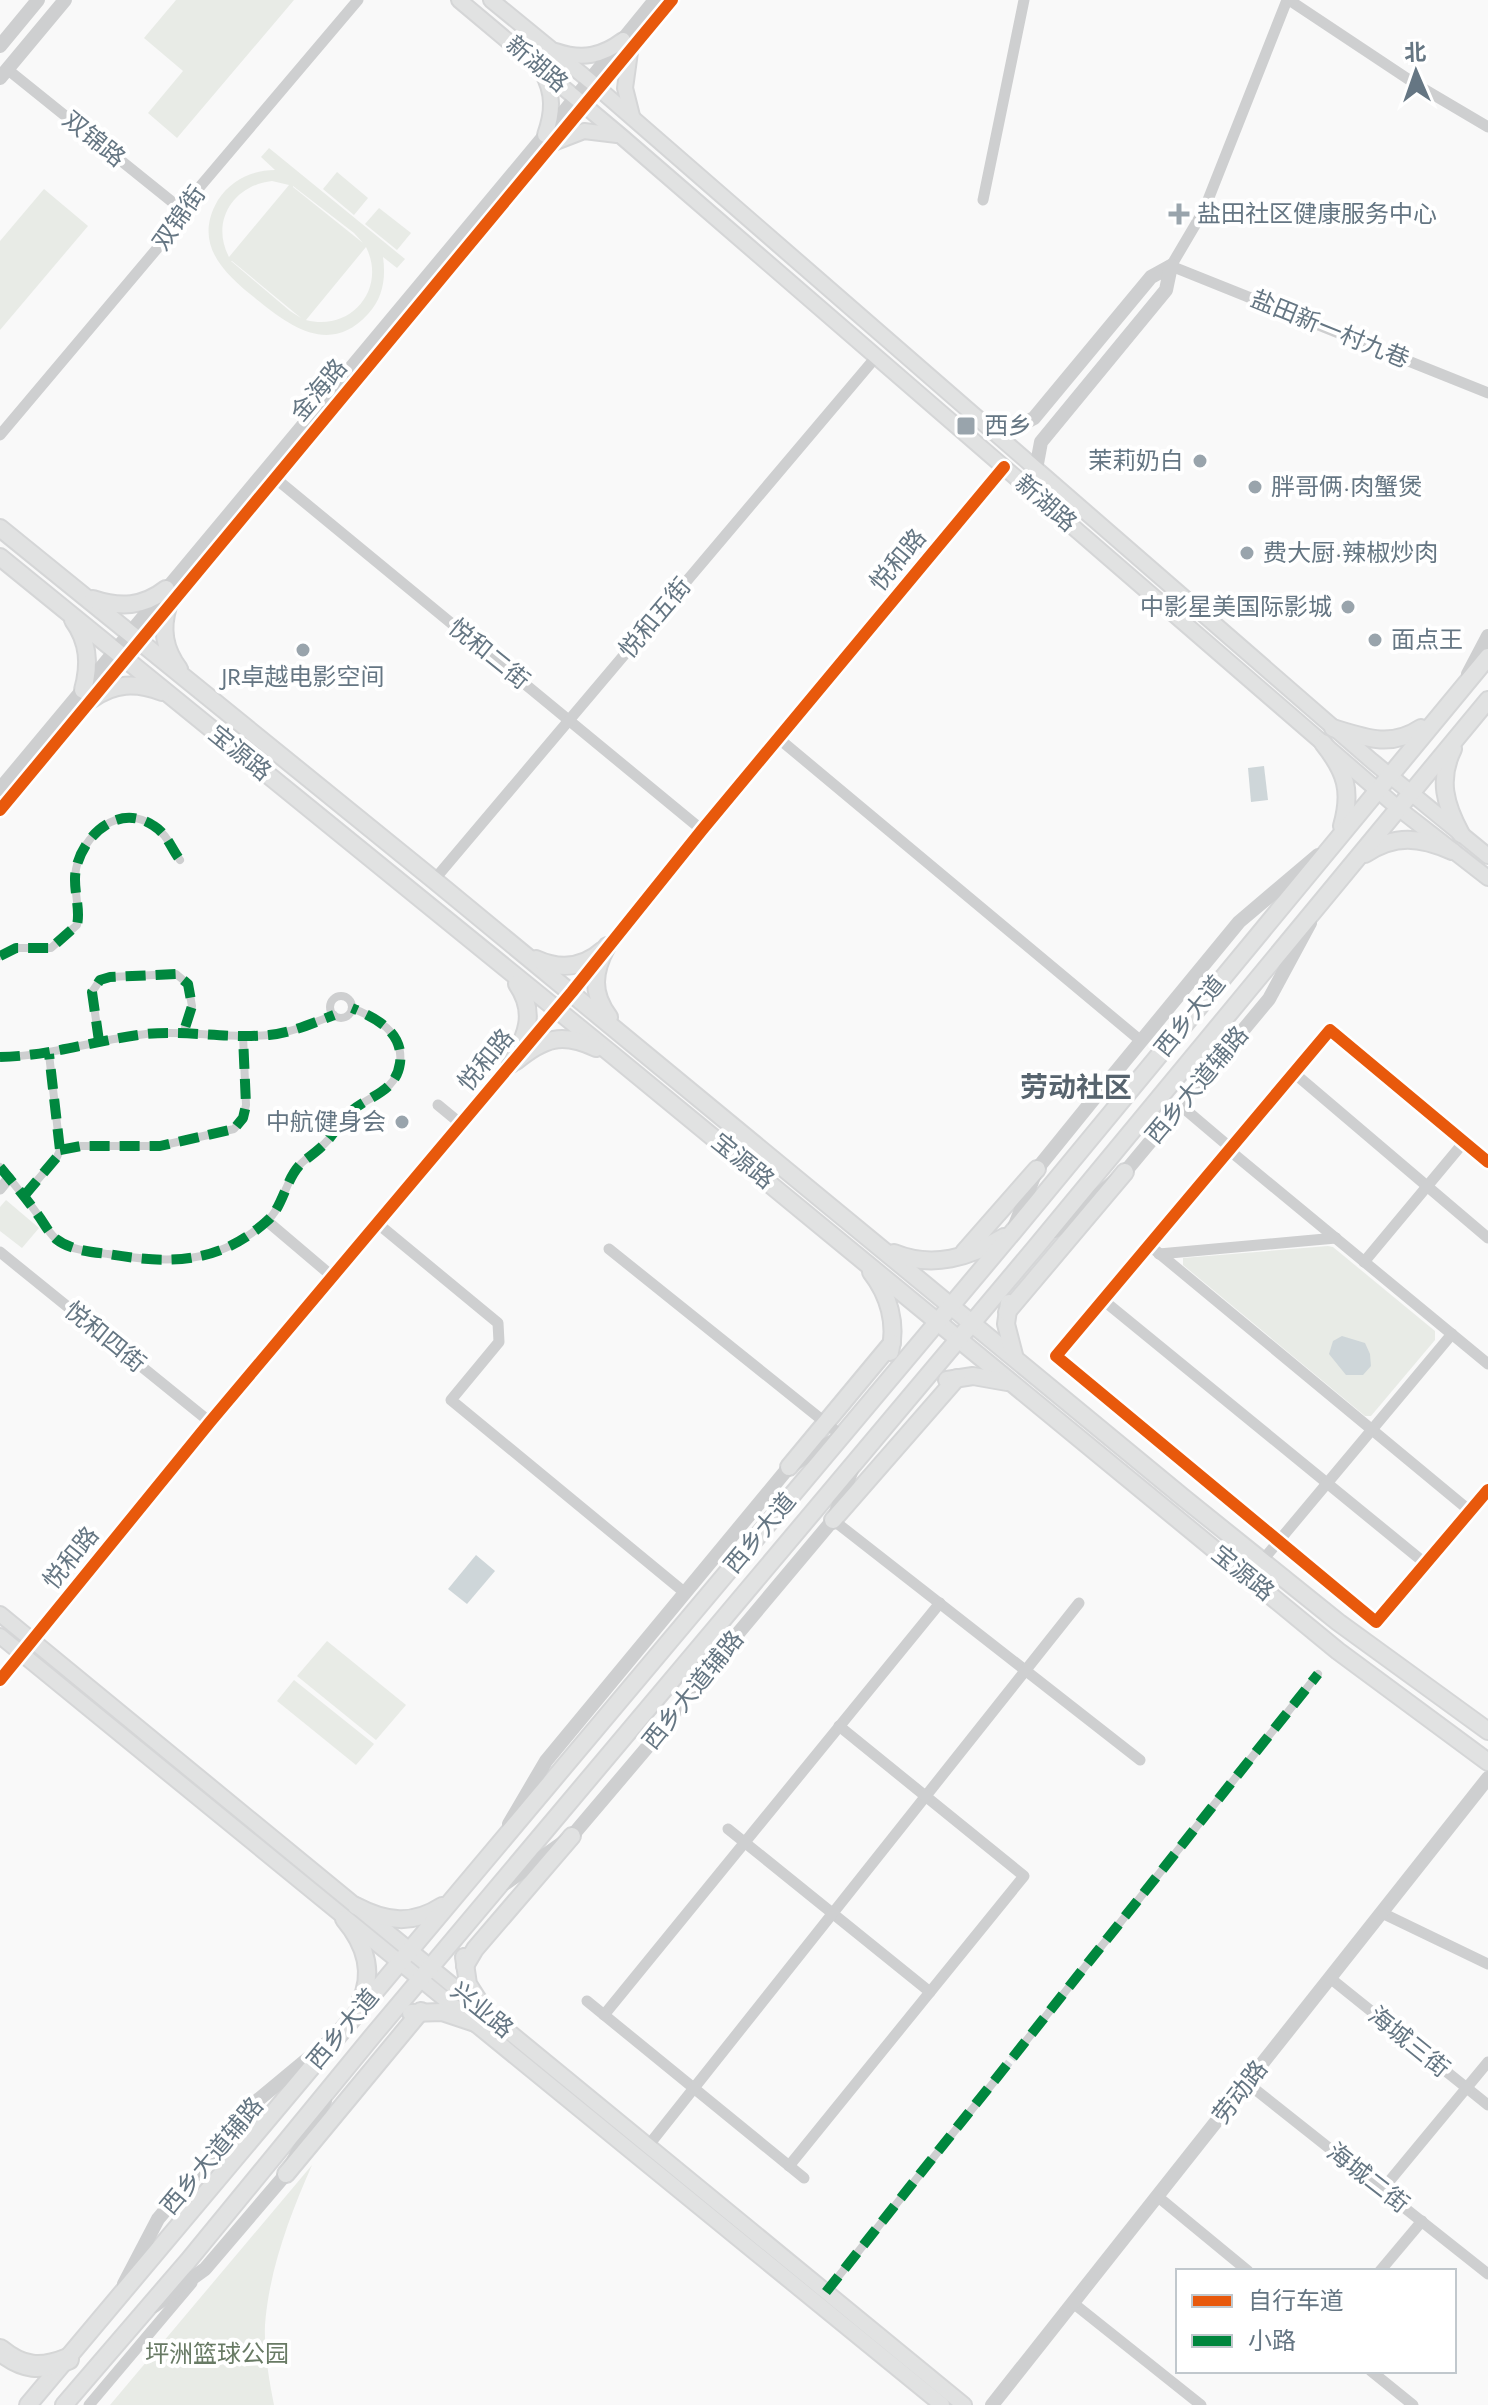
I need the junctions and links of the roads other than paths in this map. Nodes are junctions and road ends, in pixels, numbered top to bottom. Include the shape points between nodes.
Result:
1 (38, 0) edge
2 (65, 0) edge
3 (358, 0) edge
4 (459, 0) edge
5 (491, 0) edge
6 (655, 0) edge
7 (672, 0) edge
8 (1024, 0) edge
9 (1288, 0) edge
10 (0, 46) edge
11 (627, 46) junction
12 (552, 50) junction
13 (538, 65) junction
14 (4, 73) edge
15 (594, 85) junction
16 (581, 101) junction
17 (634, 120) junction
18 (1488, 127) edge
19 (621, 136) junction
20 (549, 139) junction
21 (983, 200) dead end
22 (181, 209) junction
23 (1171, 266) junction
24 (876, 357) junction
25 (1488, 393) edge
26 (992, 430) junction
27 (0, 435) edge
28 (1004, 467) junction
29 (1036, 469) junction
30 (275, 478) junction
31 (0, 528) edge
32 (0, 557) edge
33 (83, 596) junction
34 (167, 597) junction
35 (65, 610) junction
36 (1488, 636) edge
37 (135, 637) junction
38 (120, 654) junction
39 (1488, 657) edge
40 (187, 680) junction
41 (1459, 691) junction
42 (87, 695) junction
43 (1488, 700) edge
44 (180, 704) junction
45 (1488, 706) edge
46 (1473, 718) junction
47 (1436, 719) junction
48 (569, 720) junction
49 (1333, 728) junction
50 (1461, 732) junction
51 (778, 738) junction
52 (1323, 743) junction
53 (1388, 775) junction
54 (0, 789) edge
55 (1376, 790) junction
56 (1410, 793) junction
57 (1398, 808) junction
58 (0, 810) edge
59 (702, 830) junction
60 (1461, 834) junction
61 (1335, 840) junction
62 (1452, 851) junction
63 (1488, 856) edge
64 (180, 860) dead end
65 (1354, 861) junction
66 (1488, 878) edge
67 (434, 880) junction
68 (1324, 897) junction
69 (607, 946) junction
70 (521, 950) junction
71 (0, 956) edge
72 (497, 962) junction
73 (572, 992) junction
74 (352, 1008) junction
75 (556, 1010) junction
76 (334, 1015) junction
77 (184, 1031) junction
78 (243, 1036) junction
79 (99, 1041) junction
80 (1141, 1041) junction
81 (634, 1044) junction
82 (49, 1054) junction
83 (614, 1056) junction
84 (0, 1057) edge
85 (511, 1064) junction
86 (1294, 1073) junction
87 (438, 1105) dead end
88 (1180, 1105) junction
89 (461, 1124) junction
90 (1464, 1142) junction
91 (60, 1150) junction
92 (1229, 1150) junction
93 (1488, 1162) edge
94 (0, 1167) edge
95 (1037, 1169) junction
96 (1125, 1172) junction
97 (9, 1178) junction
98 (1428, 1187) junction
99 (0, 1189) edge
100 (24, 1196) junction
101 (267, 1221) junction
102 (377, 1223) junction
103 (1013, 1232) junction
104 (870, 1238) junction
105 (1336, 1238) junction
106 (1488, 1238) edge
107 (1149, 1245) junction
108 (1036, 1247) junction
109 (609, 1249) dead end
110 (0, 1252) edge
111 (1159, 1254) junction
112 (858, 1255) junction
113 (960, 1257) junction
114 (1364, 1262) junction
115 (333, 1277) junction
116 (1103, 1300) junction
117 (952, 1304) junction
118 (1007, 1312) junction
119 (937, 1321) junction
120 (973, 1322) junction
121 (1452, 1334) junction
122 (959, 1338) junction
123 (892, 1343) junction
124 (1014, 1356) junction
125 (1488, 1364) edge
126 (957, 1378) junction
127 (1013, 1383) junction
128 (1048, 1385) junction
129 (873, 1397) junction
130 (1034, 1401) junction
131 (899, 1410) junction
132 (210, 1422) junction
133 (826, 1422) junction
134 (1372, 1430) junction
135 (842, 1436) junction
136 (855, 1462) junction
137 (789, 1467) junction
138 (1327, 1483) junction
139 (1488, 1490) edge
140 (1470, 1511) junction
141 (833, 1520) junction
142 (1278, 1541) junction
143 (1262, 1561) junction
144 (1426, 1564) junction
145 (684, 1592) junction
146 (940, 1603) junction
147 (1079, 1603) dead end
148 (0, 1614) edge
149 (0, 1636) edge
150 (32, 1641) junction
151 (22, 1654) junction
152 (1026, 1670) junction
153 (1318, 1674) dead end
154 (0, 1680) edge
155 (839, 1726) junction
156 (1488, 1731) edge
157 (1140, 1760) dead end
158 (1488, 1762) edge
159 (1488, 1778) edge
160 (926, 1796) junction
161 (728, 1829) dead end
162 (572, 1836) junction
163 (745, 1843) junction
164 (492, 1852) junction
165 (496, 1890) junction
166 (454, 1899) junction
167 (356, 1906) junction
168 (479, 1910) junction
169 (832, 1913) junction
170 (1382, 1913) junction
171 (344, 1919) junction
172 (405, 1955) junction
173 (1488, 1964) edge
174 (465, 1966) junction
175 (426, 1973) junction
176 (1330, 1978) junction
177 (930, 1992) junction
178 (587, 2001) dead end
179 (421, 2011) junction
180 (604, 2015) junction
181 (353, 2017) junction
182 (481, 2019) junction
183 (375, 2033) junction
184 (1022, 2046) tunnel mouth
185 (1488, 2062) edge
186 (997, 2078) tunnel mouth
187 (335, 2083) junction
188 (1247, 2083) junction
189 (694, 2088) junction
190 (1466, 2088) junction
191 (1488, 2105) edge
192 (648, 2146) junction
193 (789, 2166) junction
194 (286, 2174) junction
195 (804, 2178) dead end
196 (1382, 2190) junction
197 (1157, 2196) junction
198 (1422, 2221) junction
199 (205, 2269) junction
200 (1246, 2269) edge
201 (1382, 2269) edge
202 (1488, 2273) edge
203 (826, 2292) junction
204 (1073, 2303) junction
205 (137, 2318) junction
206 (0, 2350) edge
207 (68, 2359) junction
208 (1373, 2373) edge
209 (90, 2404) edge
210 (940, 2404) edge
211 (28, 2405) edge
212 (64, 2405) edge
213 (964, 2405) edge
214 (992, 2405) edge
215 (1201, 2405) edge
216 (1413, 2405) edge

1 - 10 street
2 - 14 street
3 - 22 street, 双锦街
4 - 13 main road, 新湖路
5 - 12 main road, 新湖路
6 - 11 street, 金海路
7 - 11 street, 金海路
8 - 21 street
9 - 18 street
9 - 23 street via 1204,210
11 - 12 main road via 589,56
11 - 15 street, 金海路
11 - 17 main road via 625,88
12 - 15 main road, 新湖路
13 - 16 main road, 新湖路
13 - 20 main road via 551,100
14 - 22 street, 双锦路
15 - 16 street, 金海路
15 - 17 main road, 新湖路
16 - 19 main road, 新湖路
16 - 20 street, 金海路
17 - 26 main road, 新湖路
19 - 20 main road via 584,131
19 - 24 main road, 新湖路
20 - 30 street, 金海路
20 - 34 street, 金海路
22 - 27 street, 双锦街 via 182,219
23 - 25 street, 盐田新一村九巷
23 - 26 street via 1151,277 1034,418
23 - 29 street via 1166,290 1041,442
24 - 28 main road, 新湖路
24 - 48 street, 悦和五街
26 - 29 main road, 新湖路
28 - 51 street, 悦和路
28 - 52 main road, 新湖路
29 - 49 main road, 新湖路
30 - 34 street, 金海路
30 - 48 street, 悦和二街
31 - 33 main road, 宝源路
32 - 35 main road, 宝源路
33 - 34 main road via 130,605
33 - 37 main road, 宝源路
34 - 37 street, 金海路
34 - 40 main road via 166,644
35 - 38 main road, 宝源路
35 - 42 main road via 85,644
36 - 41 street
37 - 38 street, 金海路
37 - 40 main road, 宝源路
38 - 42 street, 金海路
38 - 44 main road, 宝源路
39 - 41 main road, 西乡大道
40 - 67 main road, 宝源路
41 - 47 main road, 西乡大道
42 - 44 main road via 131,685 160,691
42 - 54 street, 金海路
42 - 58 street, 金海路
43 - 46 main road, 西乡大道
44 - 72 main road, 宝源路
45 - 46 street
46 - 50 main road, 西乡大道
47 - 49 main road via 1408,737 1390,741
47 - 53 main road, 西乡大道
48 - 59 street, 悦和二街
48 - 67 street, 悦和五街
49 - 53 main road, 新湖路
50 - 56 main road, 西乡大道
50 - 60 main road via 1447,760 1444,788
51 - 59 street, 悦和路
51 - 80 street
52 - 55 main road, 新湖路
52 - 61 main road via 1347,789
53 - 55 main road, 西乡大道
53 - 56 main road, 新湖路
55 - 57 main road, 新湖路
55 - 61 main road, 西乡大道
56 - 57 main road, 西乡大道
56 - 60 main road, 新湖路
57 - 62 main road, 新湖路
57 - 65 main road, 西乡大道
59 - 69 street, 悦和路
60 - 63 main road, 新湖路
61 - 80 street via 1239,922
61 - 103 main road, 西乡大道
62 - 65 main road via 1402,839 1379,844
62 - 66 main road, 新湖路
64 - 71 street via 151,823 123,818 104,824 75,870 77,925 51,948 16,948
65 - 68 main road, 西乡大道
67 - 70 main road, 宝源路
68 - 88 street, 西乡大道辅路 via 1269,999
68 - 108 main road, 西乡大道
69 - 70 main road via 587,962 566,966
69 - 73 street, 悦和路
69 - 81 main road via 596,972 596,994
70 - 73 main road, 宝源路
72 - 75 main road, 宝源路
72 - 85 main road via 523,993 529,1015
73 - 75 street, 悦和路
73 - 81 main road, 宝源路
74 - 76 street via 343,1018
74 - 76 street via 347,998 338,997 331,1004
74 - 101 street via 389,1029 399,1049 397,1072 382,1093 350,1112 299,1165
75 - 83 main road, 宝源路
75 - 85 street, 悦和路
76 - 78 street via 273,1035
77 - 78 street
77 - 79 street
77 - 79 street via 192,1006 183,978 165,973 110,977 100,980 92,992
78 - 91 street via 246,1105 234,1129 160,1146
79 - 82 street
80 - 95 street
81 - 104 main road, 宝源路
82 - 84 street
82 - 91 street
83 - 85 main road via 577,1041 554,1039
83 - 112 main road, 宝源路
85 - 89 street, 悦和路
86 - 90 street via 1330,1030
86 - 92 street
86 - 98 street
87 - 89 street
88 - 92 street
88 - 96 street, 西乡大道辅路
89 - 102 street, 悦和路
90 - 93 street
90 - 98 street
91 - 100 street
92 - 105 street
92 - 107 street
94 - 97 street
95 - 103 street
95 - 113 main road
96 - 108 street, 西乡大道辅路
96 - 118 main road
97 - 99 street
97 - 100 street
98 - 106 street
98 - 114 street
100 - 101 street via 58,1240 137,1259 192,1260 236,1243
101 - 115 street
102 - 115 street, 悦和路
102 - 145 street via 498,1323 499,1342 451,1400
103 - 113 main road
103 - 117 main road, 西乡大道
104 - 113 main road via 910,1259
104 - 117 main road, 宝源路
105 - 111 street
105 - 114 street
107 - 111 street
107 - 116 street
108 - 118 main road
108 - 120 main road, 西乡大道
109 - 133 street
110 - 132 street, 悦和四街
111 - 134 street
112 - 119 main road, 宝源路
112 - 123 main road via 886,1297
114 - 121 street
115 - 132 street, 悦和路
116 - 138 street
116 - 142 street via 1056,1356
117 - 119 main road, 西乡大道
117 - 120 main road, 宝源路
118 - 124 main road
119 - 122 main road, 宝源路
119 - 129 main road, 西乡大道
120 - 122 main road, 西乡大道
120 - 124 main road, 宝源路
121 - 125 street
121 - 134 street
122 - 127 main road, 宝源路
122 - 131 main road, 西乡大道
123 - 129 main road
123 - 133 main road
124 - 128 main road, 宝源路
126 - 127 main road
126 - 131 main road via 933,1385
126 - 141 main road
127 - 130 main road, 宝源路
128 - 130 main road via 1033,1385
128 - 143 main road, 宝源路
129 - 135 main road, 西乡大道
130 - 158 main road, 宝源路 via 1338,1651
131 - 136 main road, 西乡大道
132 - 150 street, 悦和路
133 - 135 street
133 - 137 main road
134 - 138 street
134 - 140 street
135 - 137 street
135 - 164 main road, 西乡大道
136 - 141 street, 西乡大道辅路
136 - 165 main road, 西乡大道
137 - 145 street
138 - 142 street
138 - 144 street
139 - 140 street
140 - 144 street
141 - 146 street
141 - 162 street, 西乡大道辅路
142 - 143 street
142 - 144 street via 1376,1622
143 - 156 main road, 宝源路
145 - 164 street via 546,1761
146 - 152 street
146 - 155 street
147 - 152 street
148 - 150 main road, 兴业路
149 - 151 main road, 兴业路
150 - 151 street, 悦和路
150 - 167 main road, 兴业路
151 - 154 street, 悦和路
151 - 171 main road, 兴业路
152 - 157 street
152 - 160 street
153 - 184 street
155 - 160 street
155 - 163 street
159 - 170 street, 劳动路
160 - 169 street
160 - 177 street via 1024,1876
161 - 163 street
162 - 165 street, 西乡大道辅路
162 - 174 main road
163 - 169 street
163 - 180 street
164 - 166 main road, 西乡大道
165 - 168 main road, 西乡大道
166 - 167 main road via 408,1920 383,1918
166 - 172 main road, 西乡大道
167 - 172 main road, 兴业路
168 - 174 main road via 467,1934
168 - 175 main road, 西乡大道
169 - 177 street
169 - 189 street
170 - 173 street
170 - 176 street, 劳动路
171 - 172 main road, 兴业路
171 - 181 main road via 360,1940 368,1967
172 - 175 main road, 兴业路
172 - 181 main road, 西乡大道
174 - 182 main road
175 - 182 main road, 兴业路
175 - 183 main road, 西乡大道
176 - 188 street, 劳动路
176 - 190 street, 海城三街
177 - 193 street
178 - 180 street
179 - 182 main road
179 - 183 main road
179 - 194 main road
180 - 189 street
181 - 207 main road, 西乡大道
182 - 192 main road, 兴业路
182 - 210 main road, 兴业路
183 - 187 main road, 西乡大道
185 - 190 street
186 - 203 street
187 - 194 street
187 - 205 main road, 西乡大道
188 - 196 street, 海城二街
188 - 197 street, 劳动路
189 - 192 street
189 - 193 street
190 - 191 street, 海城三街
190 - 196 street
192 - 203 main road, 兴业路
193 - 195 street
194 - 199 street
196 - 198 street, 海城二街
197 - 200 street
197 - 204 street, 劳动路
198 - 201 street
198 - 202 street, 海城二街
199 - 205 street
199 - 209 street
203 - 213 main road, 兴业路
204 - 214 street, 劳动路
204 - 215 street
205 - 212 main road, 西乡大道
206 - 207 highway via 33,2368
207 - 211 main road, 西乡大道
208 - 216 street

